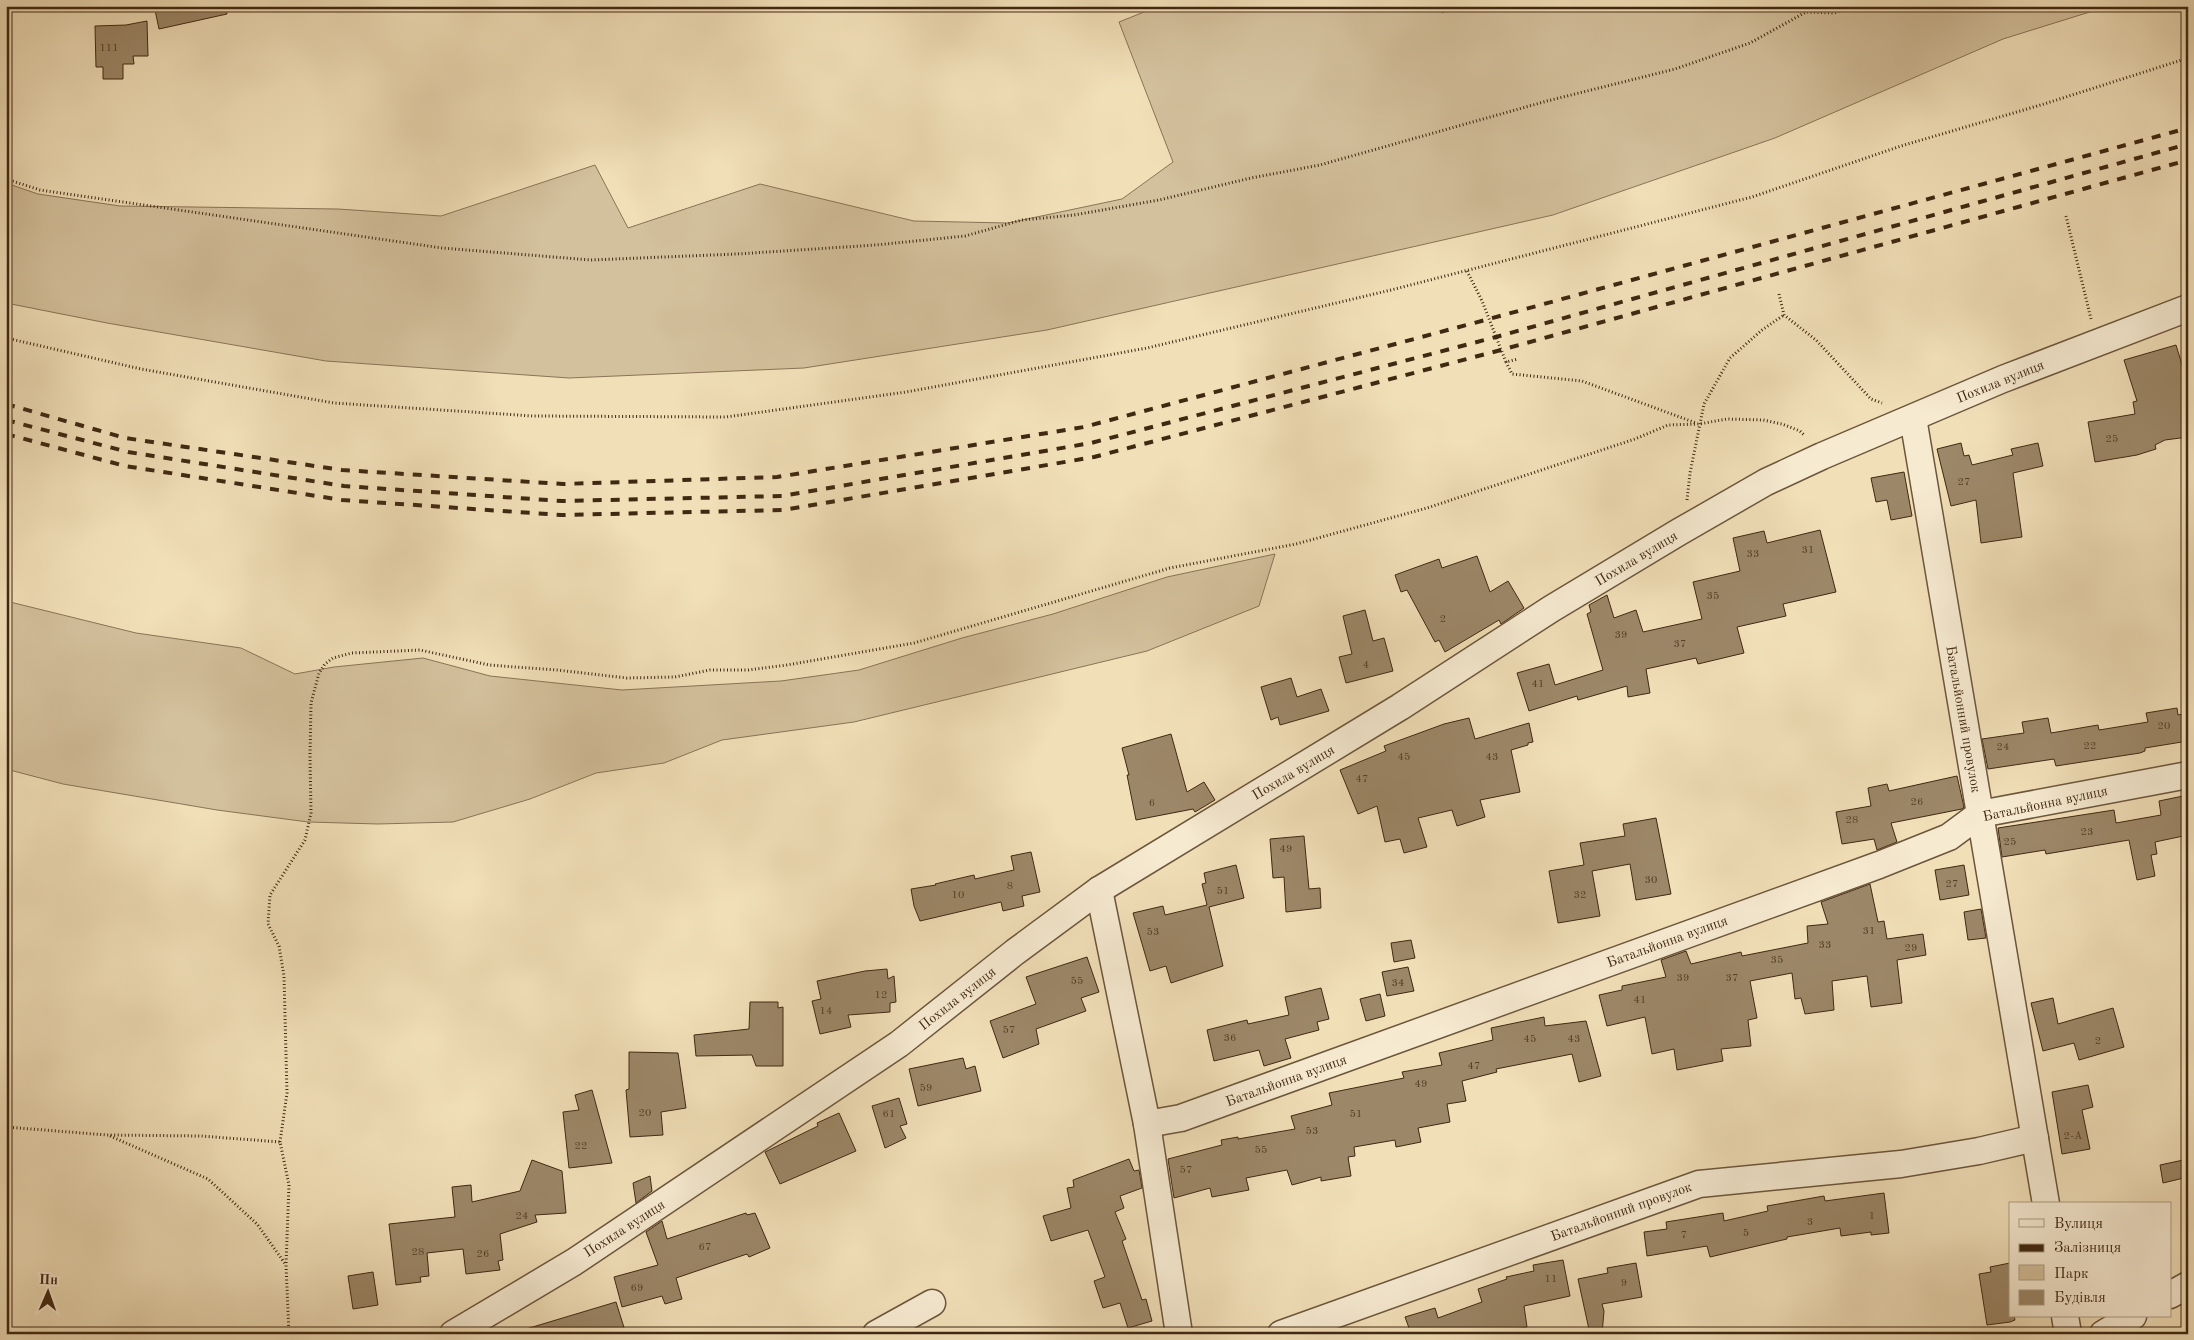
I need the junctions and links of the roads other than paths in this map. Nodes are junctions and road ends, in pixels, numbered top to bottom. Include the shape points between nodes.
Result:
1 (2188, 308) edge
2 (1914, 418) junction
3 (2188, 775) edge
4 (1980, 814) junction
5 (1098, 890) junction
6 (1147, 1124) junction
7 (2035, 1138) junction
8 (2046, 1202) edge
9 (2188, 1285) edge
10 (2172, 1294) edge
11 (932, 1303) dead end
12 (2065, 1318) edge
13 (2130, 1318) edge
14 (453, 1334) edge
15 (876, 1334) edge
16 (1180, 1334) edge
17 (1281, 1334) edge
18 (2068, 1334) edge
19 (2103, 1334) edge

1 - 2 street, Похила вулиця via 2004,379
2 - 4 street, Батальйонний провулок
2 - 5 street, Похила вулиця via 1766,482 1679,532 1551,609 1400,707
3 - 4 street, Батальйонна вулиця
4 - 6 street, Батальйонна вулиця via 1949,837 1879,865 1190,1115
4 - 7 street, Батальйонний провулок
5 - 6 street
5 - 14 street, Похила вулиця via 899,1044 574,1262
6 - 16 street
7 - 8 street, Батальйонний провулок
7 - 17 street, Батальйонний провулок via 1901,1164 1699,1184
9 - 10 street
11 - 15 street
12 - 18 street
13 - 19 street

